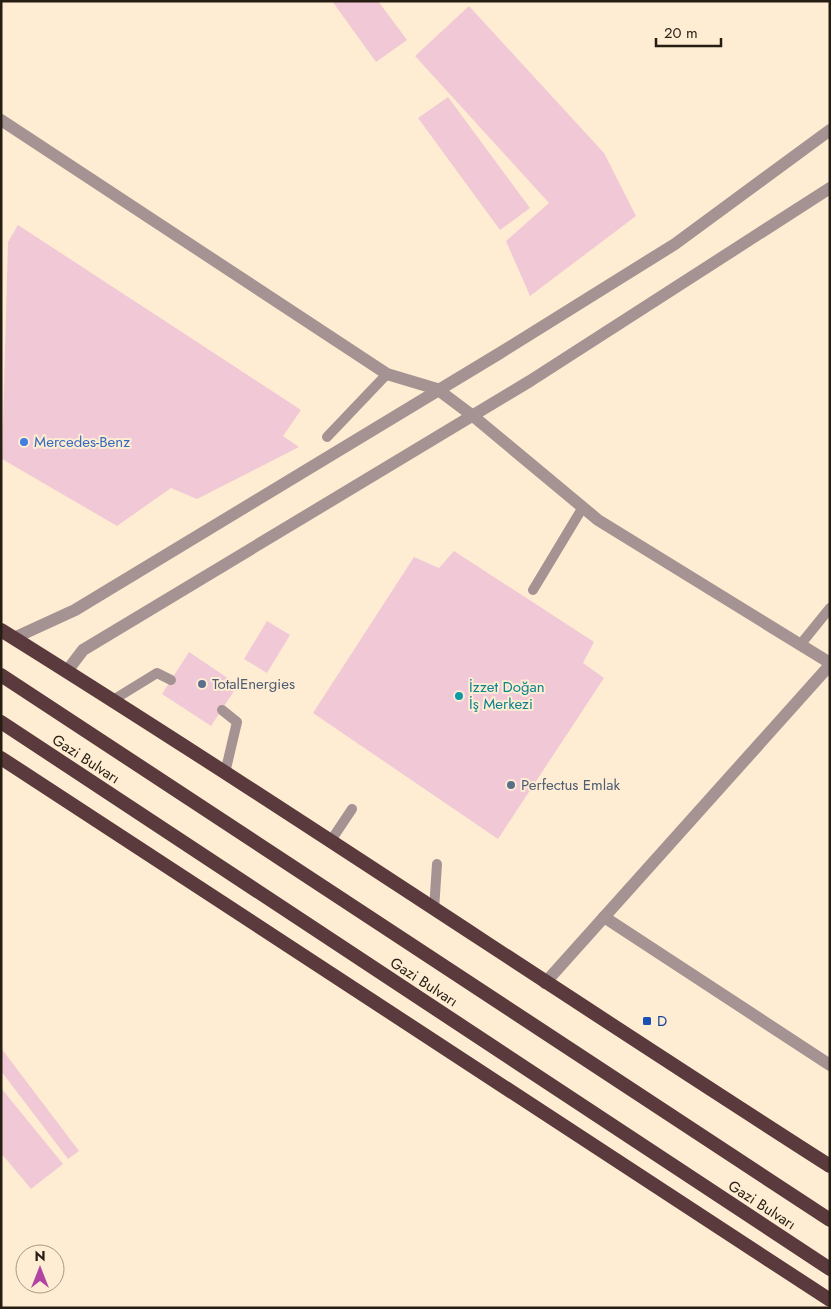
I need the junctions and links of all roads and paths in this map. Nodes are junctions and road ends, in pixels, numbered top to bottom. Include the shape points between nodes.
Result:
1 (1, 120) edge
2 (830, 130) edge
3 (830, 188) edge
4 (387, 374) junction
5 (437, 389) junction
6 (473, 416) junction
7 (327, 437) dead end
8 (583, 507) junction
9 (533, 590) dead end
10 (830, 608) edge
11 (1, 630) edge
12 (14, 638) junction
13 (800, 645) junction
14 (830, 664) edge
15 (67, 671) junction
16 (1, 676) edge
17 (170, 680) dead end
18 (113, 700) junction
19 (222, 710) dead end
20 (1, 722) edge
21 (1, 758) edge
22 (225, 773) junction
23 (352, 809) dead end
24 (330, 842) junction
25 (437, 864) dead end
26 (434, 910) junction
27 (604, 917) junction
28 (545, 983) junction
29 (830, 1065) edge
30 (823, 1156) edge
31 (830, 1166) edge
32 (830, 1220) edge
33 (830, 1269) edge
34 (830, 1300) edge

1 - 4 street
2 - 5 street via 675,244
3 - 6 street
4 - 5 street
4 - 7 lane
5 - 6 street
5 - 12 street via 75,610
6 - 8 street
6 - 15 street via 83,650
8 - 9 lane
8 - 13 street via 598,520
10 - 13 lane
11 - 12 highway
12 - 15 highway
13 - 14 street
14 - 27 street
15 - 18 highway
16 - 32 highway, Gazi Bulvarı
17 - 18 lane via 157,673
18 - 22 highway
19 - 22 lane via 238,722
20 - 33 highway, Gazi Bulvarı
21 - 34 highway
22 - 24 highway
23 - 24 lane
24 - 26 highway
25 - 26 lane
26 - 28 highway
27 - 28 street
27 - 29 street
28 - 30 highway
30 - 31 highway

